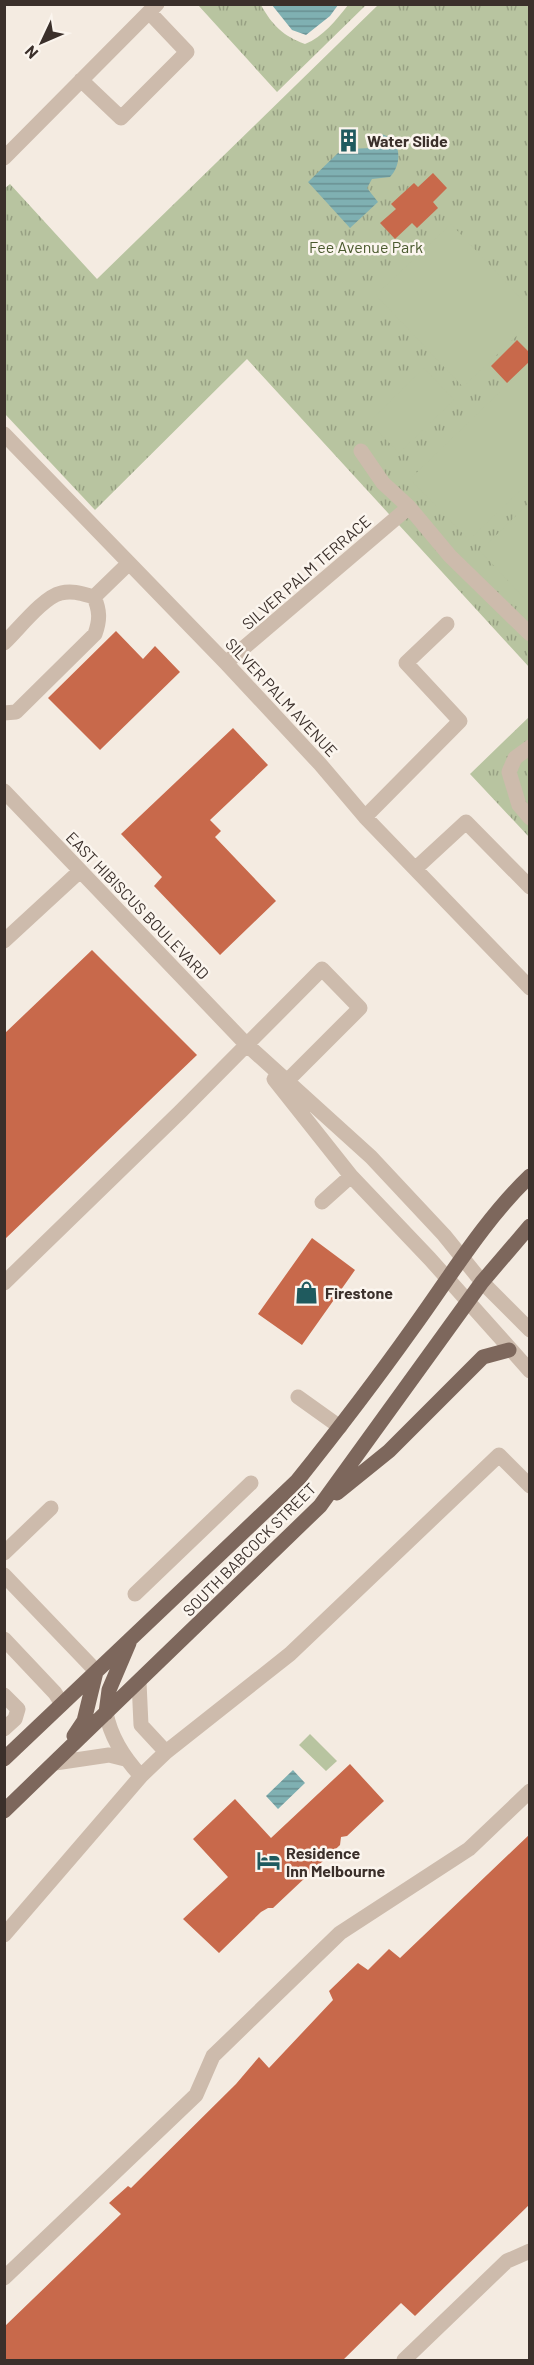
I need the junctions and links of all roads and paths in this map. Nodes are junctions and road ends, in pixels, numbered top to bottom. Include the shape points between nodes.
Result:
1 (153, 8) edge
2 (81, 80) junction
3 (4, 158) edge
4 (4, 434) edge
5 (361, 450) dead end
6 (409, 507) junction
7 (129, 563) junction
8 (94, 597) junction
9 (447, 624) dead end
10 (530, 634) edge
11 (4, 644) edge
12 (226, 663) junction
13 (4, 714) edge
14 (530, 747) edge
15 (4, 791) edge
16 (365, 817) junction
17 (530, 818) edge
18 (415, 869) junction
19 (80, 871) junction
20 (530, 887) edge
21 (4, 941) edge
22 (530, 988) edge
23 (246, 1044) junction
24 (287, 1081) junction
25 (351, 1176) junction
26 (530, 1176) edge
27 (322, 1202) dead end
28 (530, 1226) edge
29 (461, 1258) junction
30 (447, 1280) junction
31 (4, 1282) edge
32 (482, 1282) junction
33 (467, 1304) junction
34 (530, 1330) edge
35 (509, 1350) junction
36 (530, 1371) edge
37 (298, 1397) dead end
38 (340, 1427) junction
39 (251, 1483) dead end
40 (530, 1486) edge
41 (320, 1506) junction
42 (51, 1508) dead end
43 (4, 1553) edge
44 (4, 1575) edge
45 (135, 1594) dead end
46 (131, 1637) junction
47 (4, 1639) edge
48 (96, 1671) junction
49 (139, 1682) junction
50 (4, 1695) edge
51 (62, 1704) junction
52 (106, 1713) junction
53 (4, 1729) edge
54 (166, 1752) junction
55 (4, 1759) edge
56 (125, 1759) junction
57 (55, 1763) junction
58 (141, 1776) junction
59 (530, 1791) edge
60 (4, 1811) edge
61 (4, 1935) edge
62 (530, 2251) edge
63 (4, 2278) edge
64 (404, 2361) edge

1 - 2 street
1 - 2 street via 187,52 121,118
2 - 3 street
4 - 7 street, SILVER PALM AVENUE
5 - 6 street via 383,483
6 - 10 street via 450,556
6 - 12 street, SILVER PALM TERRACE
7 - 8 street
7 - 12 street, SILVER PALM AVENUE
8 - 11 street via 77,592 52,596
8 - 13 street via 99,609 95,634 16,712
9 - 16 street via 406,663 460,721
12 - 16 street, SILVER PALM AVENUE
14 - 17 street via 515,758 509,772 519,805
15 - 19 street, EAST HIBISCUS BOULEVARD
16 - 18 street, SILVER PALM AVENUE
18 - 20 street via 465,822
18 - 22 street, SILVER PALM AVENUE
19 - 21 street
19 - 23 street, EAST HIBISCUS BOULEVARD
23 - 24 street, EAST HIBISCUS BOULEVARD
23 - 24 street via 322,969 360,1008
23 - 25 street, EAST HIBISCUS BOULEVARD
23 - 31 street
24 - 29 street, EAST HIBISCUS BOULEVARD via 371,1157
25 - 27 street
25 - 30 street, EAST HIBISCUS BOULEVARD
26 - 29 main road, SOUTH BABCOCK STREET
28 - 32 main road, SOUTH BABCOCK STREET
29 - 30 main road, SOUTH BABCOCK STREET
29 - 32 street, EAST HIBISCUS BOULEVARD
30 - 33 street, EAST HIBISCUS BOULEVARD
30 - 38 main road, SOUTH BABCOCK STREET
32 - 33 main road, SOUTH BABCOCK STREET
32 - 34 street, EAST HIBISCUS BOULEVARD
33 - 35 street, EAST HIBISCUS BOULEVARD
33 - 41 main road, SOUTH BABCOCK STREET
35 - 36 street, EAST HIBISCUS BOULEVARD
35 - 41 main road via 483,1357 389,1451
37 - 38 street
38 - 46 main road, SOUTH BABCOCK STREET via 297,1481
39 - 45 street
40 - 54 street via 499,1455 290,1654
41 - 49 main road, SOUTH BABCOCK STREET
42 - 43 street
44 - 48 street
46 - 48 main road, SOUTH BABCOCK STREET
46 - 52 main road via 109,1690
47 - 51 street
48 - 51 main road, SOUTH BABCOCK STREET
48 - 57 main road via 84,1721
49 - 52 main road, SOUTH BABCOCK STREET
49 - 54 street via 141,1725
50 - 53 street via 18,1709 15,1719
51 - 55 main road, SOUTH BABCOCK STREET
52 - 56 street via 110,1733
52 - 57 main road, SOUTH BABCOCK STREET
54 - 58 street
56 - 57 street via 109,1755
56 - 58 street
57 - 60 main road, SOUTH BABCOCK STREET
58 - 61 street
59 - 63 street via 469,1849 340,1933 213,2056 196,2095
62 - 64 street via 507,2261

